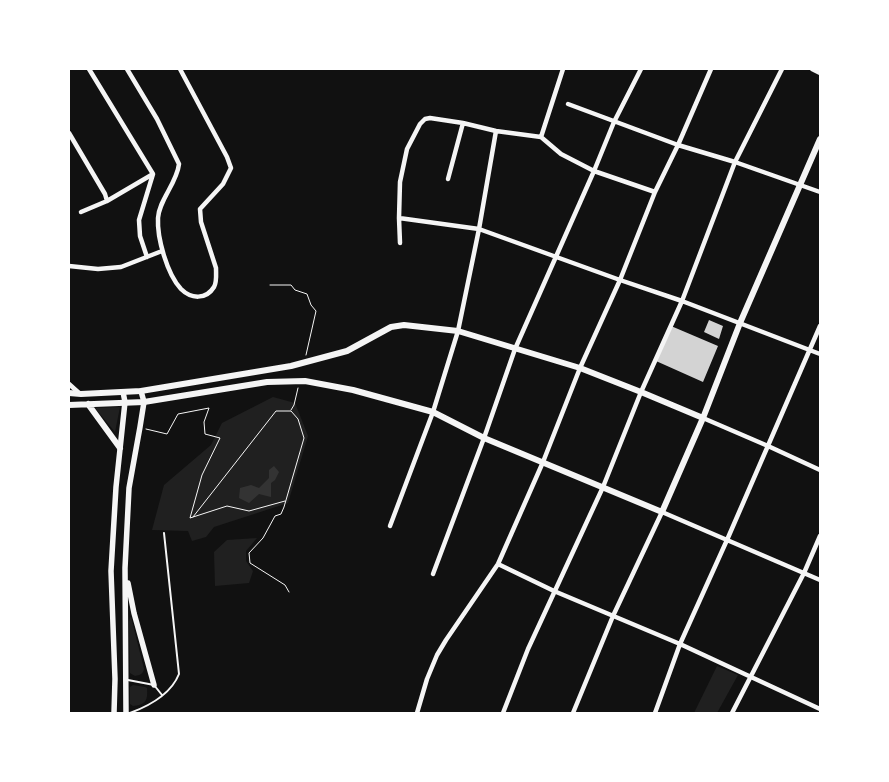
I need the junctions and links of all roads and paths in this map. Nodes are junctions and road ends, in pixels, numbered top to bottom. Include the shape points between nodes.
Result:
1 (89, 69) edge
2 (127, 69) edge
3 (180, 69) edge
4 (563, 69) edge
5 (641, 69) edge
6 (711, 69) edge
7 (782, 69) edge
8 (812, 69) edge
9 (820, 73) edge
10 (568, 104) dead end
11 (614, 122) junction
12 (463, 123) junction
13 (496, 131) junction
14 (69, 133) edge
15 (541, 137) junction
16 (820, 138) edge
17 (678, 145) junction
18 (736, 162) junction
19 (594, 171) junction
20 (154, 174) junction
21 (448, 179) dead end
22 (801, 185) junction
23 (655, 192) junction
24 (820, 192) edge
25 (107, 201) junction
26 (81, 212) dead end
27 (399, 218) junction
28 (479, 229) junction
29 (400, 243) dead end
30 (162, 251) junction
31 (147, 257) junction
32 (556, 258) junction
33 (69, 266) edge
34 (620, 280) junction
35 (270, 285) dead end
36 (682, 301) junction
37 (316, 311) dead end
38 (740, 323) junction
39 (820, 326) edge
40 (458, 332) junction
41 (515, 349) junction
42 (809, 350) junction
43 (820, 354) edge
44 (580, 368) junction
45 (69, 384) edge
46 (141, 391) junction
47 (123, 392) junction
48 (641, 392) junction
49 (69, 393) edge
50 (81, 394) junction
51 (125, 402) junction
52 (144, 402) junction
53 (88, 404) junction
54 (69, 405) edge
55 (294, 405) dead end
56 (291, 411) junction
57 (433, 412) junction
58 (703, 418) junction
59 (140, 427) junction
60 (484, 438) junction
61 (768, 446) junction
62 (120, 448) junction
63 (543, 462) junction
64 (820, 470) edge
65 (116, 487) junction
66 (603, 487) junction
67 (129, 488) junction
68 (286, 501) junction
69 (662, 512) junction
70 (194, 517) junction
71 (390, 526) dead end
72 (164, 533) dead end
73 (820, 536) edge
74 (727, 540) junction
75 (498, 564) junction
76 (126, 568) junction
77 (804, 573) junction
78 (433, 574) dead end
79 (820, 580) edge
80 (554, 591) junction
81 (289, 592) dead end
82 (613, 616) junction
83 (680, 644) junction
84 (751, 677) junction
85 (115, 679) junction
86 (126, 679) junction
87 (154, 685) junction
88 (162, 696) junction
89 (820, 709) edge
90 (114, 713) edge
91 (126, 713) edge
92 (130, 713) edge
93 (416, 713) edge
94 (503, 713) edge
95 (573, 713) edge
96 (655, 713) edge
97 (732, 713) edge

1 - 20 street
2 - 30 street via 179,164 158,218
3 - 30 street via 231,168 223,184 200,209 216,268 214,287 198,298 189,295 172,277
4 - 15 street
5 - 11 street
6 - 17 street
7 - 18 street
8 - 9 street
10 - 11 street
11 - 17 street
11 - 19 street
12 - 13 street
12 - 21 street
12 - 27 street via 430,118 420,124 407,149 400,182
13 - 15 street
13 - 28 street
14 - 25 street
15 - 19 street via 561,154
16 - 22 main road
17 - 18 street
17 - 23 street
18 - 22 street
18 - 36 street
19 - 23 street
19 - 32 street
20 - 25 street
20 - 31 street via 139,220
22 - 24 street
22 - 38 main road
23 - 34 street
25 - 26 street
27 - 28 street
27 - 29 street
28 - 32 street
28 - 40 street
30 - 31 street
31 - 33 street via 121,266 98,269
32 - 34 street
32 - 41 street
34 - 36 street
34 - 44 street
35 - 37 path via 292,285 295,290 307,294
36 - 38 street
36 - 48 street
38 - 42 street
38 - 58 main road
39 - 42 street
40 - 41 main road
40 - 46 main road via 391,327 347,351 291,366
40 - 57 street
41 - 44 main road
41 - 60 street
42 - 43 street
42 - 61 street
44 - 48 main road
44 - 63 street
45 - 50 street
46 - 47 main road
46 - 52 street
47 - 50 main road
47 - 51 street
48 - 58 main road
48 - 66 street
49 - 50 main road
51 - 52 main road
51 - 53 main road
51 - 62 street
52 - 57 main road via 267,382 305,381 353,390
52 - 59 street
53 - 54 main road
53 - 62 main road
55 - 56 path
56 - 68 path via 298,419 304,438
56 - 70 path via 276,411
57 - 60 main road
57 - 71 street
58 - 61 street
58 - 69 main road
59 - 67 street
59 - 70 path via 167,434 178,414 209,408 204,422 205,434 220,438 202,475 190,518
60 - 63 main road
60 - 78 street
61 - 64 street
61 - 74 street
62 - 65 street
63 - 66 main road
63 - 75 street
65 - 67 street
65 - 85 street via 111,571
66 - 69 main road
66 - 80 street
67 - 76 street
68 - 70 path via 249,511 227,506
68 - 81 path via 281,514 274,516 263,538 248,552 250,563 285,585
69 - 74 street
69 - 82 street
72 - 88 lane via 179,674
73 - 77 street
74 - 77 street
74 - 83 street
75 - 80 street
75 - 93 street via 437,655
76 - 86 street
76 - 87 street via 134,614
77 - 79 street
77 - 84 street
80 - 82 street
80 - 94 street
82 - 83 street
82 - 95 street
83 - 84 street
83 - 96 street
84 - 89 street
84 - 97 street
85 - 86 lane
85 - 90 street
86 - 87 lane
86 - 91 street
87 - 88 lane
88 - 92 lane via 145,708

